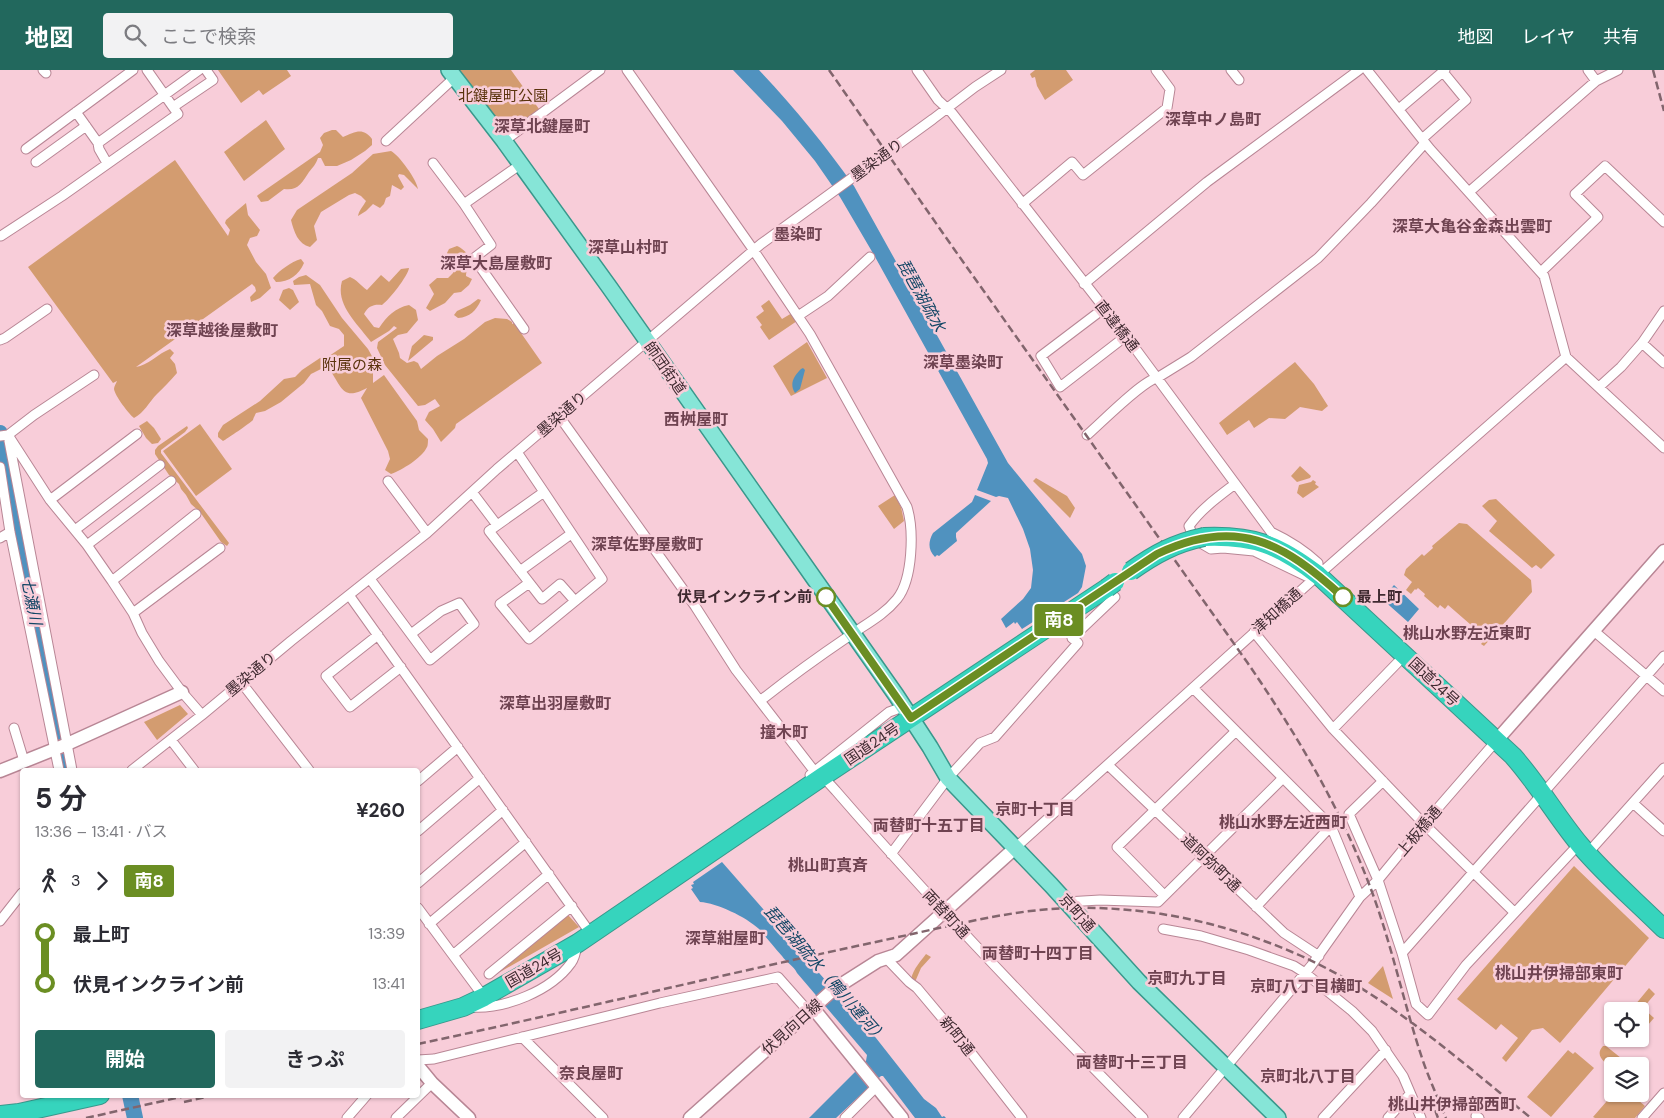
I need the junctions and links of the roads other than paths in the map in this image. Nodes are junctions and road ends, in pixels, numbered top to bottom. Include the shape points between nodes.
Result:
1 (133, 70) edge
2 (147, 70) edge
3 (198, 70) edge
4 (206, 70) edge
5 (600, 70) edge
6 (626, 70) edge
7 (917, 70) edge
8 (1001, 70) edge
9 (1156, 70) edge
10 (1231, 70) edge
11 (1359, 70) edge
12 (1367, 70) edge
13 (1588, 70) edge
14 (1618, 70) edge
15 (1444, 71) edge
16 (451, 72) edge
17 (1239, 80) dead end
18 (1596, 81) junction
19 (164, 95) junction
20 (173, 107) junction
21 (946, 109) junction
22 (1399, 109) junction
23 (76, 112) junction
24 (86, 126) junction
25 (386, 141) dead end
26 (504, 141) junction
27 (1424, 141) junction
28 (98, 143) junction
29 (26, 148) dead end
30 (36, 162) dead end
31 (108, 163) junction
32 (433, 163) dead end
33 (521, 164) junction
34 (1469, 192) junction
35 (464, 204) junction
36 (1022, 204) junction
37 (1664, 222) edge
38 (1, 236) dead end
39 (754, 250) junction
40 (870, 257) dead end
41 (1541, 272) junction
42 (1084, 284) junction
43 (47, 309) dead end
44 (1103, 309) junction
45 (1664, 311) edge
46 (798, 316) junction
47 (524, 329) dead end
48 (1126, 336) junction
49 (0, 340) edge
50 (647, 341) junction
51 (1642, 343) junction
52 (1566, 357) junction
53 (1664, 363) edge
54 (94, 375) dead end
55 (1157, 378) junction
56 (1599, 387) junction
57 (560, 416) junction
58 (137, 434) dead end
59 (1087, 435) dead end
60 (4, 436) edge
61 (1662, 443) edge
62 (517, 452) junction
63 (160, 465) dead end
64 (0, 466) edge
65 (171, 481) dead end
66 (388, 481) dead end
67 (1235, 484) junction
68 (472, 492) junction
69 (544, 492) junction
70 (50, 500) junction
71 (196, 514) dead end
72 (497, 525) junction
73 (75, 530) junction
74 (10, 532) junction
75 (427, 533) junction
76 (571, 534) junction
77 (0, 538) edge
78 (87, 545) junction
79 (220, 548) dead end
80 (1664, 551) edge
81 (520, 571) junction
82 (1318, 575) junction
83 (370, 579) junction
84 (112, 581) junction
85 (529, 583) junction
86 (1112, 589) junction
87 (350, 595) junction
88 (575, 601) junction
89 (133, 613) junction
90 (1594, 631) junction
91 (1254, 632) junction
92 (411, 634) junction
93 (852, 634) junction
94 (378, 635) junction
95 (1405, 655) junction
96 (1664, 656) edge
97 (400, 667) junction
98 (1647, 675) junction
99 (242, 682) junction
100 (1193, 688) junction
101 (1664, 691) edge
102 (182, 692) junction
103 (760, 701) junction
104 (907, 713) junction
105 (202, 716) junction
106 (14, 728) dead end
107 (1333, 728) junction
108 (1236, 731) junction
109 (171, 740) junction
110 (1496, 740) junction
111 (61, 747) junction
112 (458, 747) junction
113 (24, 761) junction
114 (1108, 765) junction
115 (58, 768) edge
116 (71, 768) edge
117 (135, 768) edge
118 (192, 768) edge
119 (308, 768) edge
120 (1664, 768) edge
121 (0, 771) edge
122 (818, 774) junction
123 (480, 778) junction
124 (948, 778) junction
125 (1283, 778) junction
126 (420, 779) edge
127 (1382, 781) junction
128 (1543, 793) junction
129 (1633, 802) junction
130 (503, 810) junction
131 (1156, 810) junction
132 (1424, 824) junction
133 (1331, 826) junction
134 (420, 829) edge
135 (1664, 831) edge
136 (526, 842) junction
137 (1014, 848) junction
138 (1583, 849) junction
139 (891, 854) junction
140 (1204, 857) junction
141 (1474, 873) junction
142 (549, 874) junction
143 (1378, 880) junction
144 (420, 881) edge
145 (1164, 895) junction
146 (20, 896) edge
147 (1360, 897) junction
148 (1066, 902) junction
149 (572, 906) junction
150 (1256, 907) junction
151 (420, 911) edge
152 (943, 912) junction
153 (1514, 912) junction
154 (0, 921) edge
155 (429, 924) junction
156 (1664, 928) edge
157 (1164, 930) dead end
158 (584, 938) junction
159 (1402, 953) junction
160 (453, 955) junction
161 (1319, 956) junction
162 (886, 958) junction
163 (1305, 973) junction
164 (489, 974) dead end
165 (484, 997) junction
166 (463, 1007) junction
167 (814, 1008) junction
168 (420, 1019) edge
169 (522, 1037) junction
170 (1386, 1050) junction
171 (420, 1060) edge
172 (1225, 1067) junction
173 (420, 1068) edge
174 (432, 1083) junction
175 (876, 1085) junction
176 (1664, 1093) edge
177 (1410, 1094) junction
178 (420, 1095) edge
179 (89, 1098) edge
180 (364, 1098) edge
181 (417, 1098) edge
182 (0, 1115) edge
183 (20, 1116) edge
184 (347, 1118) edge
185 (396, 1118) edge
186 (469, 1118) edge
187 (602, 1118) edge
188 (690, 1118) edge
189 (845, 1118) edge
190 (902, 1118) edge
191 (1022, 1118) edge
192 (1143, 1118) edge
193 (1183, 1118) edge
194 (1278, 1118) edge
195 (1324, 1118) edge
196 (1388, 1118) edge
197 (1422, 1118) edge
198 (1642, 1118) edge

1 - 23 street
2 - 19 street
3 - 19 street
4 - 20 street via 212,80
5 - 26 street
6 - 39 street
7 - 21 street, 直違橋通
8 - 21 street, 墨染通り
9 - 36 street via 1170,89 1167,108 1083,175 1072,162
10 - 17 street
11 - 42 street via 1208,182
12 - 22 street
13 - 18 street
14 - 18 street
15 - 22 street
15 - 27 street via 1466,100
16 - 25 street
16 - 26 main road, 師団街道
18 - 34 street
19 - 20 street
19 - 28 street
20 - 31 street via 178,114
21 - 36 street, 直違橋通
21 - 39 street, 墨染通り
22 - 27 street
23 - 24 street
23 - 29 street
24 - 28 street
24 - 30 street
26 - 33 main road, 師団街道
27 - 34 street
27 - 55 street via 1371,204 1318,258 1191,357
28 - 31 street
31 - 38 street
32 - 35 street
33 - 35 street
33 - 50 main road, 師団街道
34 - 41 street
35 - 47 street via 491,245 474,258
36 - 42 street, 直違橋通
37 - 41 street via 1605,166 1575,194 1598,217
39 - 46 street
39 - 50 street, 墨染通り
40 - 46 street via 828,296
41 - 52 street via 1550,292
42 - 44 street, 直違橋通
43 - 49 street
44 - 48 street, 直違橋通
44 - 48 street via 1041,356 1060,387
45 - 51 street
46 - 93 street via 907,507 911,521 905,585 898,598 882,614
48 - 55 street, 直違橋通
50 - 57 street, 墨染通り
50 - 93 main road, 師団街道
51 - 53 street
51 - 56 street
52 - 56 street
52 - 82 street, 津知橋通
54 - 60 street
55 - 59 street via 1138,389
55 - 67 street, 直違橋通
56 - 61 street
57 - 62 street, 墨染通り
57 - 103 street, 両替町通
58 - 70 street
60 - 70 street
60 - 111 street via 36,585
62 - 68 street, 墨染通り
62 - 69 street
63 - 73 street
64 - 74 street
65 - 78 street
66 - 75 street
67 - 82 street, 直違橋通 via 1271,532 1290,541 1318,563
67 - 82 street via 1207,506 1189,526 1194,539 1211,549 1254,551 1308,577
68 - 72 street
68 - 75 street, 墨染通り
69 - 72 street
69 - 76 street
70 - 73 street
71 - 84 street
72 - 81 street via 489,531
73 - 78 street
74 - 77 street
74 - 111 street
75 - 83 street, 墨染通り
76 - 81 street
76 - 88 street via 602,579
78 - 84 street
79 - 89 street
80 - 90 street, 上板橋通
81 - 85 street
82 - 86 highway, 国道24号, bridge via 1272,546 1244,538 1204,537 1157,554 1131,571
82 - 91 street, 津知橋通
82 - 95 highway, 国道24号
83 - 87 street, 墨染通り
83 - 92 street
84 - 89 street
85 - 88 street via 542,599 560,584
85 - 88 street via 500,604 529,638
86 - 104 highway, 国道24号
86 - 124 street via 1072,638 1078,643 995,737 980,743
87 - 94 street
87 - 99 street, 墨染通り
89 - 102 street via 150,647
90 - 98 street
90 - 110 street, 上板橋通
91 - 100 street, 津知橋通
91 - 107 street
92 - 92 street via 441,611 459,603 474,624 430,660
93 - 103 street
93 - 104 main road, 師団街道
94 - 97 street
94 - 97 street via 326,676 350,707
95 - 107 street
95 - 110 highway, 国道24号
96 - 98 street
97 - 112 street
98 - 101 street
98 - 128 street
99 - 105 street, 墨染通り
99 - 119 street
100 - 108 street
100 - 114 street, 津知橋通
102 - 105 street
102 - 111 street
103 - 122 street, 両替町通
104 - 122 highway, 国道24号
104 - 124 main road, 京町通
105 - 109 street, 墨染通り
106 - 113 street
107 - 127 street
108 - 125 street
108 - 131 street
109 - 117 street, 墨染通り
109 - 118 street
110 - 128 highway, 国道24号 via 1530,774
110 - 132 street, 上板橋通
111 - 113 street
111 - 115 street
111 - 116 street
112 - 123 street
112 - 126 street
113 - 121 street
114 - 131 street, 道阿弥町通
114 - 137 street, 津知橋通
120 - 129 street
122 - 139 street, 両替町通
122 - 158 highway, 国道24号 via 748,828
123 - 130 street
123 - 134 street
124 - 137 main road, 京町通
124 - 139 street
125 - 133 street
125 - 140 street
127 - 132 street
127 - 143 street via 1349,814
128 - 138 highway, 国道24号
128 - 141 street
129 - 135 street
129 - 138 street
130 - 136 street
130 - 144 street
131 - 140 street, 道阿弥町通
131 - 145 street via 1116,847
132 - 141 street
132 - 143 street, 上板橋通
133 - 147 street
133 - 150 street
136 - 142 street
136 - 155 street
137 - 148 main road, 京町通
137 - 152 street, 伏見向日線
138 - 153 street
138 - 156 highway, 国道24号
139 - 152 street, 両替町通
140 - 145 street
140 - 150 street, 道阿弥町通
141 - 153 street
141 - 159 street
142 - 149 street
142 - 160 street
143 - 147 street, 上板橋通
143 - 159 street
145 - 148 street via 1158,902
146 - 154 street
147 - 161 street, 上板橋通
148 - 172 main road, 京町通 via 1139,982
149 - 158 street
149 - 164 street
150 - 161 street, 道阿弥町通 via 1284,933
151 - 155 street
152 - 162 street, 伏見向日線 via 896,955
152 - 192 street, 両替町通
153 - 159 street via 1466,965 1428,1015 1416,1004
155 - 160 street
157 - 163 street via 1249,950
158 - 165 highway, 国道24号
158 - 166 street via 572,963 528,996 484,1008
160 - 165 street
161 - 163 street, 上板橋通
162 - 167 street, 伏見向日線 via 834,989
162 - 191 street, 新町通 via 923,995
163 - 170 street via 1352,1011
163 - 172 street, 上板橋通
165 - 166 highway, 国道24号
166 - 168 highway, 国道24号
167 - 169 street via 778,977
167 - 175 street
167 - 188 street, 伏見向日線
169 - 171 street
169 - 187 street
170 - 177 street
170 - 195 street
172 - 193 street, 上板橋通
172 - 194 main road, 京町通
173 - 174 street
174 - 178 street
174 - 186 street
175 - 189 street
175 - 190 street
176 - 198 street
177 - 196 street
177 - 197 street
179 - 183 highway
180 - 184 street
181 - 185 street
182 - 183 highway

